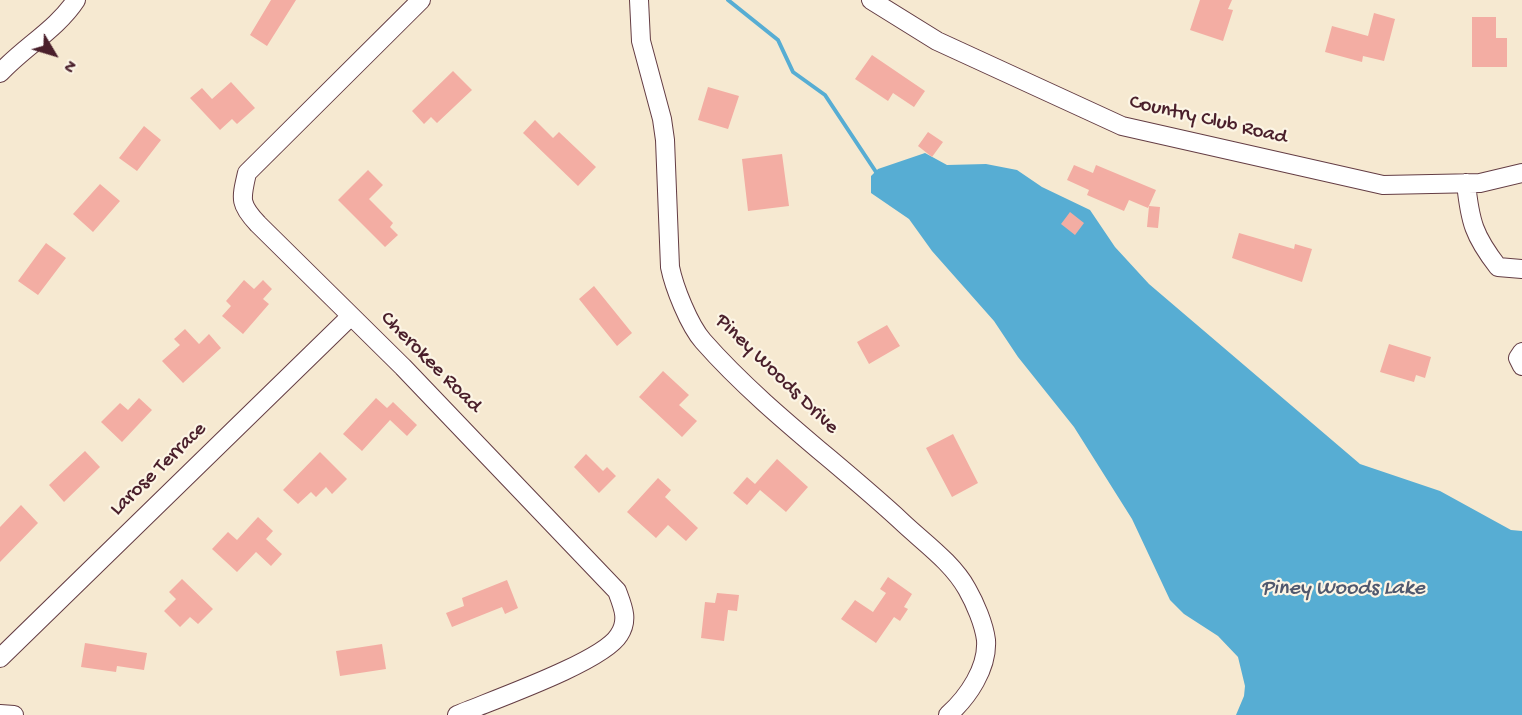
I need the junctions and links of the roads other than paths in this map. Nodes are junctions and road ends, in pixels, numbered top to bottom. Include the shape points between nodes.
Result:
1 (76, 0) edge
2 (421, 0) edge
3 (639, 0) edge
4 (871, 0) edge
5 (0, 46) edge
6 (17, 54) junction
7 (0, 73) edge
8 (1522, 173) edge
9 (1466, 183) junction
10 (1522, 270) edge
11 (351, 316) junction
12 (1522, 352) edge
13 (1522, 366) edge
14 (0, 658) edge
15 (0, 714) edge
16 (14, 715) edge
17 (457, 715) edge
18 (948, 715) edge

1 - 6 street via 68,13
2 - 11 street, Cherokee Road via 248,173 241,199 258,225
3 - 18 street, Piney Woods Drive via 641,41 665,140 674,283 701,339 773,409 948,565 967,588 986,639 984,657 967,695
4 - 9 street, Country Club Road via 937,41 1122,126 1383,185
5 - 6 street
6 - 7 street
8 - 9 street, Country Club Road
9 - 10 street via 1469,217 1484,248 1498,267
11 - 14 street, Larose Terrace
11 - 17 street, Cherokee Road via 608,579 624,612 618,637 607,647
12 - 13 street via 1518,358
15 - 16 street

